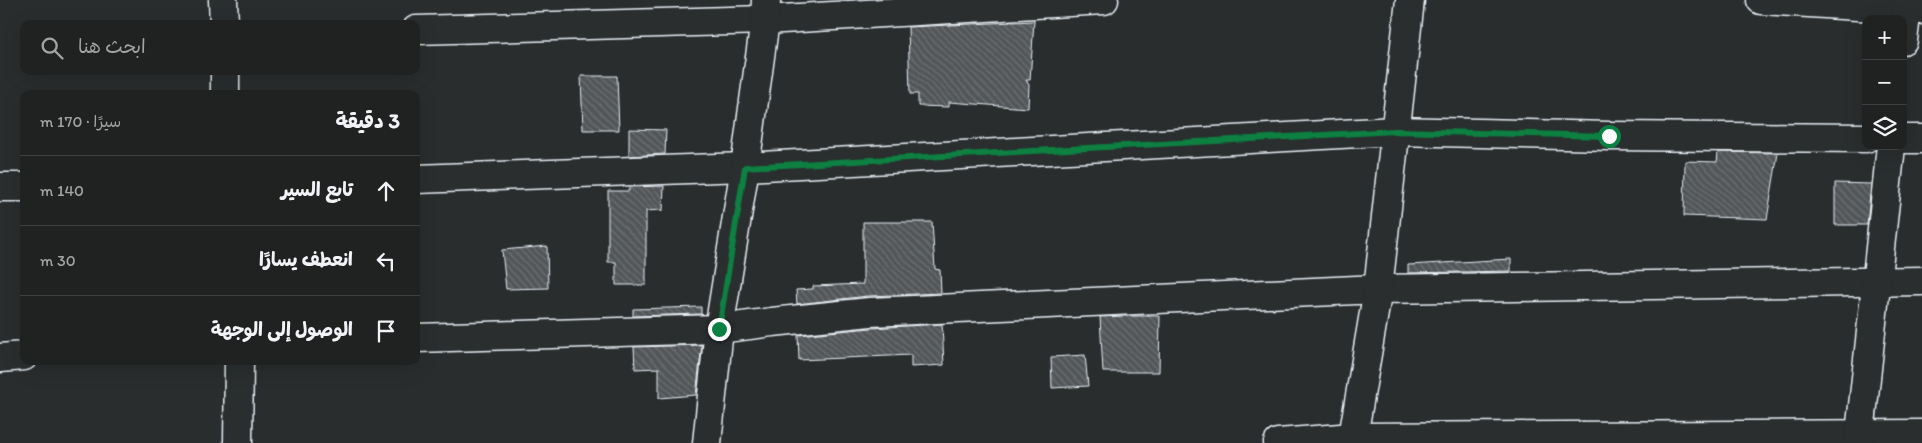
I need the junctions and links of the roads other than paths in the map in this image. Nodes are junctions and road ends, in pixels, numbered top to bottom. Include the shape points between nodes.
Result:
1 (223, 0) edge
2 (1104, 0) edge
3 (1410, 0) edge
4 (1761, 0) edge
5 (1912, 6) edge
6 (765, 10) edge
7 (224, 20) edge
8 (1907, 25) edge
9 (420, 30) edge
10 (225, 75) edge
11 (225, 90) edge
12 (1395, 131) junction
13 (1862, 138) edge
14 (1907, 139) edge
15 (1922, 139) edge
16 (1891, 150) edge
17 (745, 167) junction
18 (420, 179) edge
19 (20, 186) edge
20 (0, 187) edge
21 (1922, 281) edge
22 (1877, 282) junction
23 (1378, 289) junction
24 (719, 329) junction
25 (420, 338) edge
26 (20, 356) edge
27 (0, 358) edge
28 (239, 365) edge
29 (1922, 434) edge
30 (1860, 439) edge
31 (1353, 440) edge
32 (238, 443) edge
33 (707, 443) edge
34 (1278, 443) edge

1 - 7 street
2 - 6 street
3 - 12 street
4 - 5 street
5 - 8 street
6 - 9 street
6 - 17 street
10 - 11 street
12 - 13 street
12 - 17 street
12 - 23 street
14 - 15 street
16 - 22 street
17 - 18 street
17 - 24 street
19 - 20 street
21 - 22 street
22 - 23 street
22 - 30 street
23 - 24 street via 870,312
23 - 31 street
24 - 25 street
24 - 33 street
26 - 27 street
28 - 32 street
29 - 30 street
30 - 31 street
31 - 34 street

